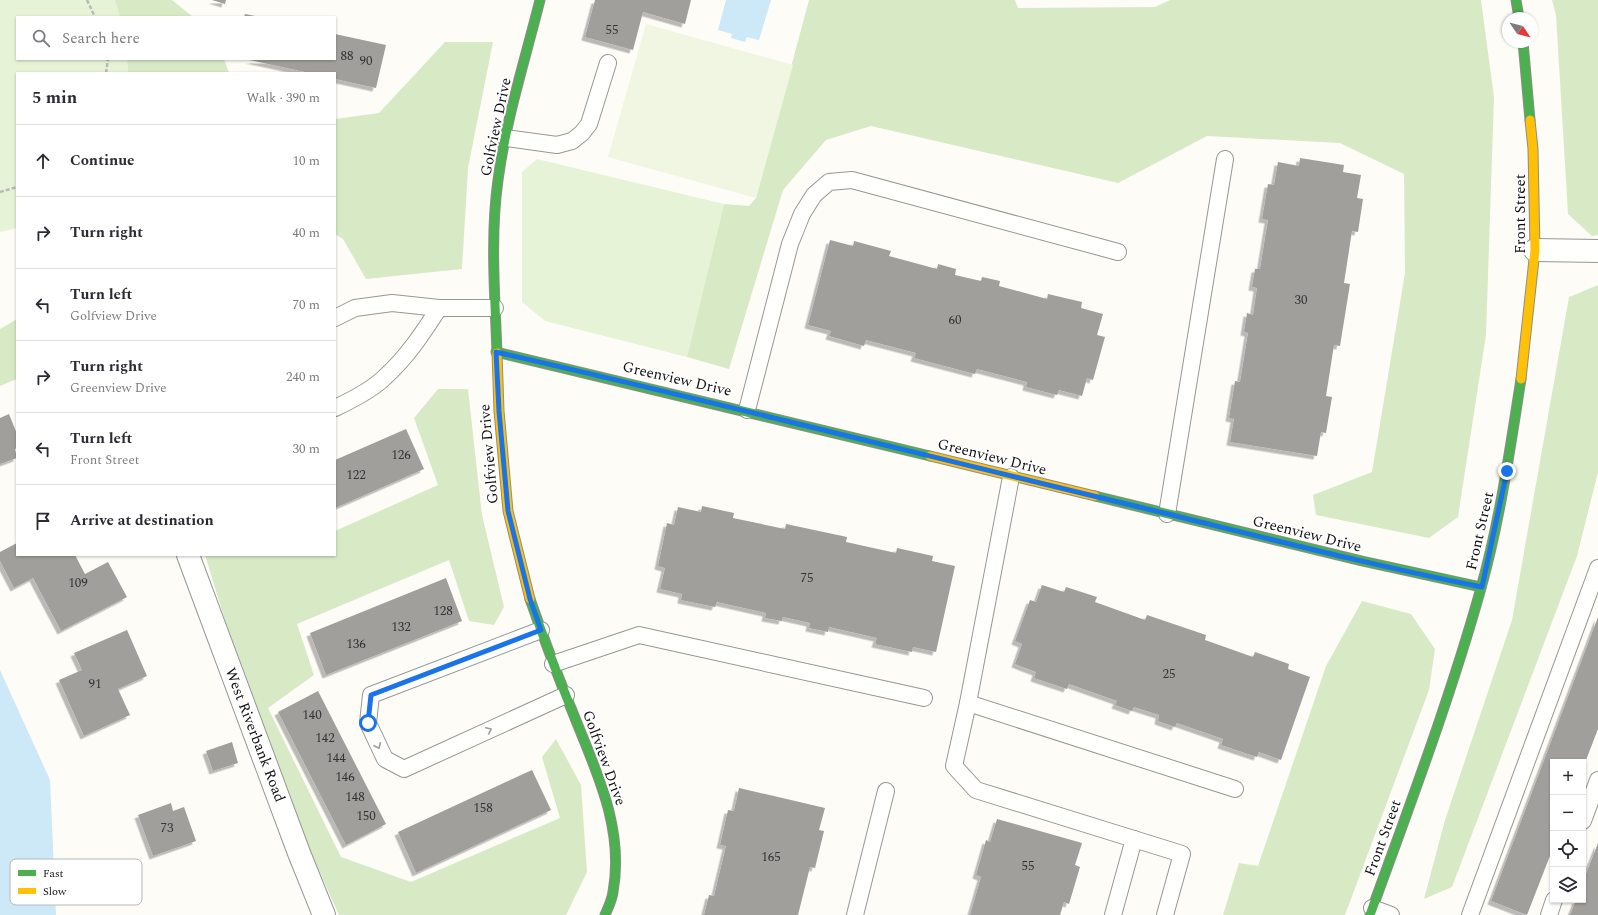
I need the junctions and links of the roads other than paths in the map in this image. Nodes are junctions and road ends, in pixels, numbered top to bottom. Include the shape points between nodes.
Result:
1 (1516, 0) edge
2 (536, 1) edge
3 (1518, 12) edge
4 (1524, 48) edge
5 (608, 63) dead end
6 (506, 138) junction
7 (1225, 159) dead end
8 (1535, 250) junction
9 (1598, 251) edge
10 (1118, 252) dead end
11 (439, 308) junction
12 (495, 308) junction
13 (336, 318) edge
14 (496, 352) junction
15 (336, 408) edge
16 (746, 410) junction
17 (1011, 477) junction
18 (1167, 514) junction
19 (188, 556) edge
20 (1598, 568) edge
21 (1482, 587) junction
22 (541, 630) junction
23 (553, 664) junction
24 (566, 695) junction
25 (924, 698) dead end
26 (968, 702) junction
27 (1598, 780) edge
28 (1235, 789) dead end
29 (886, 791) dead end
30 (1586, 813) edge
31 (1134, 839) junction
32 (1553, 903) edge
33 (1371, 911) edge
34 (324, 915) edge
35 (605, 915) edge
36 (855, 915) edge
37 (1113, 915) edge
38 (1164, 915) edge
39 (1391, 915) edge
40 (1470, 915) edge
41 (1549, 915) edge

1 - 3 street
2 - 6 street, Golfview Drive
4 - 8 street, Front Street via 1533,149
5 - 6 lane via 589,124 572,141 557,145
6 - 12 street, Golfview Drive via 497,196 494,248
7 - 18 lane
8 - 9 street
8 - 21 street, Front Street via 1526,344 1507,471
10 - 16 lane via 852,180 828,182 814,195 802,214 790,244
11 - 12 lane
11 - 13 lane via 392,303 355,308
11 - 15 lane via 414,346 385,378
12 - 14 street, Golfview Drive
14 - 16 street, Greenview Drive
14 - 22 street, Golfview Drive via 508,511 530,599
16 - 17 street, Greenview Drive
17 - 18 street, Greenview Drive
17 - 26 lane
18 - 21 street, Greenview Drive via 1399,570
19 - 34 street, West Riverbank Road
20 - 40 lane
21 - 33 street, Front Street via 1434,737
22 - 23 street, Golfview Drive
22 -> 24 lane via 371,695 368,723 385,759 404,769
23 - 24 street, Golfview Drive
23 - 25 lane via 639,635
24 - 35 street, Golfview Drive via 605,793 613,826 616,859 613,893
26 - 28 lane
26 - 31 lane via 954,766 976,790
27 - 30 lane
29 - 36 lane
31 - 37 lane
31 - 38 lane via 1182,854
32 - 41 lane
33 - 39 lane

